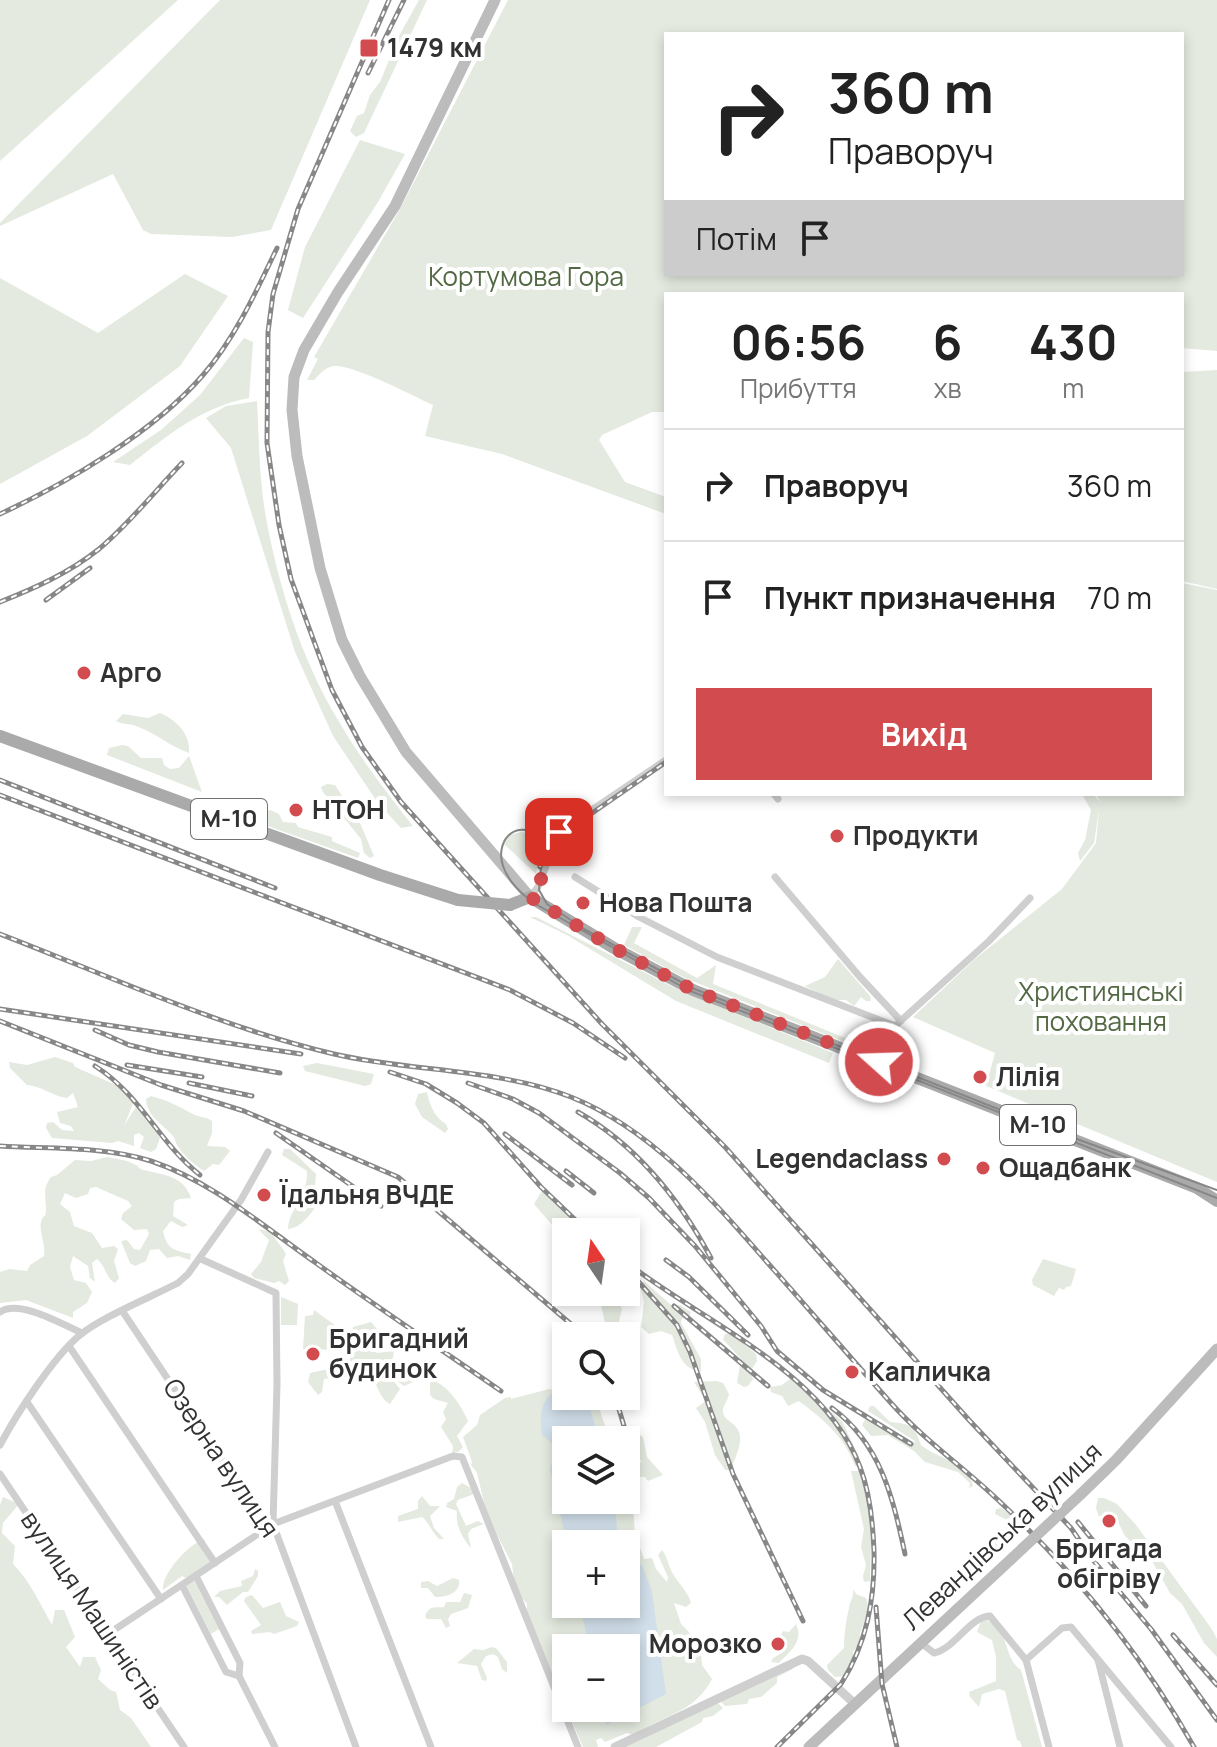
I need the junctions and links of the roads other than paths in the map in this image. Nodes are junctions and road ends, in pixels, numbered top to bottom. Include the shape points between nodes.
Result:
1 (495, 0) edge
2 (0, 736) edge
3 (664, 761) edge
4 (575, 877) dead end
5 (775, 877) dead end
6 (530, 897) junction
7 (1030, 898) dead end
8 (898, 1024) junction
9 (878, 1063) junction
10 (268, 1152) dead end
11 (1197, 1188) junction
12 (1217, 1190) edge
13 (1217, 1201) edge
14 (201, 1259) junction
15 (0, 1312) edge
16 (123, 1312) junction
17 (82, 1333) junction
18 (69, 1346) junction
19 (1217, 1349) edge
20 (27, 1402) junction
21 (0, 1445) edge
22 (0, 1474) edge
23 (335, 1501) junction
24 (273, 1524) junction
25 (215, 1563) junction
26 (196, 1576) junction
27 (182, 1585) junction
28 (161, 1599) junction
29 (108, 1634) junction
30 (921, 1643) junction
31 (1098, 1658) junction
32 (1026, 1660) junction
33 (239, 1676) junction
34 (855, 1704) junction
35 (184, 1747) edge
36 (275, 1747) edge
37 (356, 1747) edge
38 (431, 1747) edge
39 (578, 1747) edge
40 (615, 1747) edge
41 (809, 1747) edge
42 (1049, 1747) edge
43 (1120, 1747) edge
44 (1171, 1747) edge

1 - 6 main road via 395,206 304,350 294,377 292,410 320,568 342,640 406,752
2 - 6 main road, М-10, bridge via 458,900 510,905
3 - 6 street via 559,832
4 - 8 street via 717,957
5 - 8 street
6 - 9 main road, М-10 via 693,990
7 - 8 street
8 - 9 street
9 - 11 main road, М-10
10 - 14 street
11 - 12 main road, М-10
11 - 13 main road, М-10
14 - 16 street via 178,1283
14 - 24 street via 276,1293
15 - 17 street via 14,1307
16 - 17 street
16 - 24 street, Озерна вулиця via 256,1511
17 - 18 street
18 - 20 street
18 - 25 street
19 - 30 main road, Левандівська вулиця, bridge via 1116,1460
20 - 21 street
20 - 28 street
22 - 29 street, вулиця Машиністів
23 - 24 street
23 - 38 street
23 - 39 street via 462,1457
24 - 25 street
24 - 37 street, Озерна вулиця
25 - 26 street
26 - 27 street
26 - 33 street via 240,1663
27 - 28 street
27 - 33 street via 226,1672
28 - 29 street
29 - 35 street, вулиця Машиністів
30 - 32 street via 934,1653 945,1651 990,1616
30 - 34 main road, Левандівська вулиця
31 - 32 street via 1067,1626
31 - 43 street
31 - 44 street
32 - 42 street
33 - 36 street
34 - 40 street via 802,1659
34 - 41 main road, Левандівська вулиця

